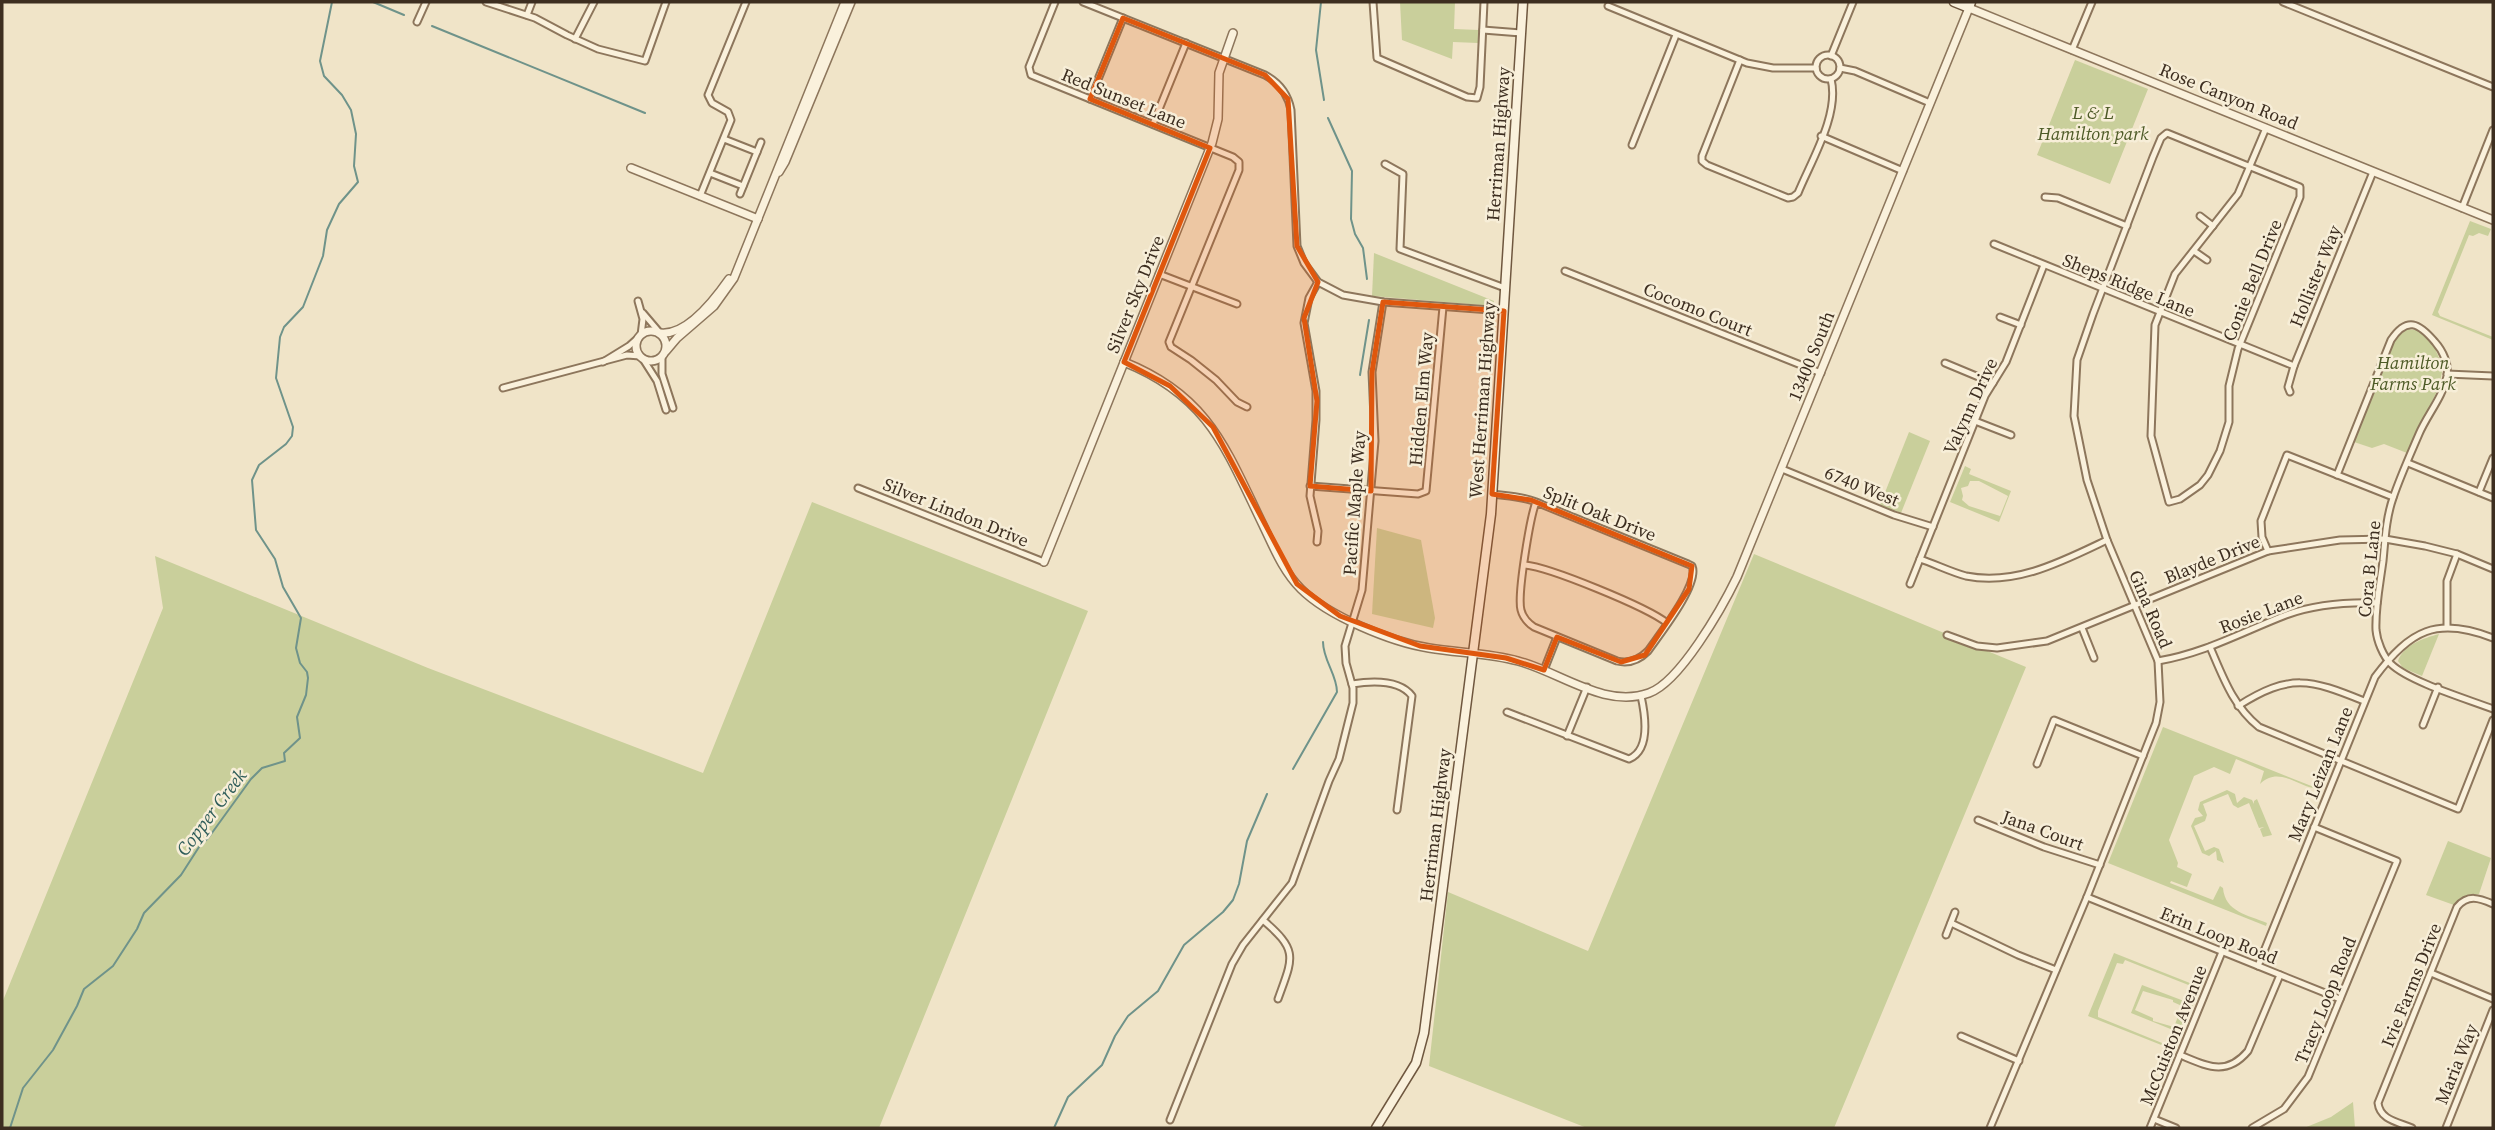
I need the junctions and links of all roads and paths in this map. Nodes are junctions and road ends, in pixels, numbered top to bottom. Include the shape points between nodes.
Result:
1 (426, 2) edge
2 (486, 2) edge
3 (532, 2) edge
4 (594, 2) edge
5 (666, 2) edge
6 (746, 2) edge
7 (845, 2) edge
8 (850, 2) edge
9 (1055, 2) edge
10 (1083, 2) edge
11 (1373, 2) edge
12 (1484, 2) edge
13 (1523, 2) edge
14 (1853, 2) edge
15 (1954, 2) edge
16 (2092, 2) edge
17 (2283, 2) edge
18 (1970, 5) edge
19 (1608, 6) dead end
20 (527, 15) junction
21 (1123, 18) junction
22 (417, 22) dead end
23 (1482, 30) junction
24 (1233, 33) dead end
25 (1521, 33) junction
26 (1676, 35) junction
27 (575, 39) junction
28 (1186, 43) junction
29 (2072, 50) junction
30 (1831, 56) junction
31 (1223, 58) junction
32 (1740, 60) junction
33 (1815, 68) junction
34 (1840, 68) junction
35 (1831, 79) junction
36 (2493, 87) edge
37 (1090, 99) junction
38 (1930, 103) junction
39 (1153, 124) junction
40 (2266, 128) junction
41 (2493, 130) edge
42 (2167, 133) joint
43 (1821, 136) junction
44 (724, 139) junction
45 (761, 142) dead end
46 (1632, 145) dead end
47 (1210, 148) junction
48 (757, 152) junction
49 (1385, 164) dead end
50 (631, 168) dead end
51 (2249, 168) junction
52 (1903, 171) junction
53 (2373, 172) junction
54 (710, 173) junction
55 (776, 174) junction
56 (743, 186) junction
57 (740, 194) dead end
58 (700, 196) junction
59 (2045, 197) dead end
60 (2462, 208) junction
61 (2200, 216) dead end
62 (758, 219) junction
63 (2493, 220) edge
64 (2127, 226) junction
65 (2213, 226) junction
66 (1994, 244) dead end
67 (2194, 251) junction
68 (743, 255) junction
69 (2207, 260) dead end
70 (2044, 265) junction
71 (1566, 271) dead end
72 (1160, 274) junction
73 (1318, 282) junction
74 (1191, 286) junction
75 (1505, 288) junction
76 (2103, 289) junction
77 (638, 301) dead end
78 (1382, 302) junction
79 (1237, 304) dead end
80 (1443, 307) junction
81 (1504, 311) junction
82 (2159, 312) junction
83 (643, 313) junction
84 (2000, 317) dead end
85 (2021, 325) junction
86 (660, 333) junction
87 (640, 336) junction
88 (2240, 344) junction
89 (664, 354) junction
90 (641, 358) junction
91 (603, 362) junction
92 (1124, 362) junction
93 (1945, 363) dead end
94 (2294, 366) junction
95 (1821, 373) junction
96 (2447, 374) junction
97 (2493, 376) edge
98 (1993, 383) junction
99 (503, 388) dead end
100 (2290, 392) dead end
101 (1247, 407) dead end
102 (1975, 421) junction
103 (2011, 435) dead end
104 (2493, 458) edge
105 (2408, 463) junction
106 (1782, 469) junction
107 (2337, 475) junction
108 (1310, 486) junction
109 (858, 488) dead end
110 (1371, 491) junction
111 (2479, 492) junction
112 (1492, 494) junction
113 (2393, 497) junction
114 (2493, 498) edge
115 (1536, 502) junction
116 (1491, 514) joint
117 (1933, 527) junction
118 (2385, 539) junction
119 (2107, 540) junction
120 (1318, 542) dead end
121 (2268, 551) junction
122 (2457, 554) junction
123 (1920, 559) junction
124 (1044, 562) joint
125 (1525, 565) junction
126 (2493, 569) edge
127 (1910, 584) dead end
128 (2377, 603) junction
129 (2135, 605) junction
130 (1353, 622) junction
131 (1667, 623) junction
132 (2446, 626) junction
133 (2082, 628) junction
134 (1947, 635) dead end
135 (1557, 637) junction
136 (2493, 638) edge
137 (2210, 647) junction
138 (1472, 653) junction
139 (2094, 658) dead end
140 (2388, 660) junction
141 (2158, 661) junction
142 (1544, 670) junction
143 (1352, 684) junction
144 (1587, 687) junction
145 (2438, 687) junction
146 (1640, 696) junction
147 (2364, 701) junction
148 (2238, 706) junction
149 (2493, 709) edge
150 (1507, 712) dead end
151 (2493, 720) edge
152 (2423, 725) dead end
153 (1567, 736) junction
154 (2143, 756) junction
155 (2341, 761) junction
156 (2036, 764) dead end
157 (1397, 810) dead end
158 (1978, 820) dead end
159 (2314, 827) junction
160 (2100, 865) junction
161 (2087, 897) junction
162 (2493, 904) edge
163 (1955, 912) dead end
164 (1264, 919) junction
165 (1951, 923) junction
166 (1946, 935) dead end
167 (2222, 952) junction
168 (2258, 966) junction
169 (2056, 970) junction
170 (2431, 973) junction
171 (2280, 975) junction
172 (1278, 999) dead end
173 (2340, 999) junction
174 (2493, 999) edge
175 (2493, 1010) edge
176 (1961, 1037) dead end
177 (2180, 1055) junction
178 (2019, 1060) junction
179 (2154, 1119) junction
180 (1170, 1120) dead end
181 (1376, 1128) edge
182 (1990, 1128) edge
183 (2150, 1128) edge
184 (2176, 1128) edge
185 (2252, 1128) edge
186 (2412, 1128) edge
187 (2446, 1128) edge

1 - 22 street
2 - 20 street
3 - 20 street
4 - 27 street
5 - 27 street via 645,61
6 - 44 street via 709,95 712,103 730,116
7 - 55 street
8 - 55 street via 785,162
9 - 37 street, Red Sunset Lane via 1029,71
10 - 21 street
11 - 23 street via 1377,58 1467,97 1477,98 1480,86
12 - 23 street
13 - 25 main road, Herriman Highway
14 - 30 street
15 - 18 main road, Rose Canyon Road
16 - 29 street
17 - 36 street
18 - 29 street, Rose Canyon Road
18 - 38 street, 13400 South
19 - 26 street
20 - 27 street
21 - 28 street
21 - 37 street
23 - 25 street
24 - 31 street, Silver Sky Drive
25 - 75 main road, Herriman Highway
26 - 32 street
26 - 46 street
28 - 31 street
28 - 39 street
29 - 40 street, Rose Canyon Road
30 - 33 street via 1821,57
30 - 34 street
31 - 47 street, Silver Sky Drive via 1217,81 1217,127
31 - 73 street via 1269,77 1288,99 1297,246
32 - 33 street via 1766,67
32 - 43 street via 1702,161 1793,197
33 - 35 street via 1821,78
34 - 35 street
34 - 38 street
35 - 43 street via 1833,105
37 - 39 street, Red Sunset Lane
38 - 52 street, 13400 South
39 - 47 street, Red Sunset Lane
40 - 51 street
40 - 53 street, Rose Canyon Road
41 - 60 street
42 - 51 street, Conie Bell Drive
42 - 64 street, Gina Road via 2161,138
43 - 52 street
44 - 48 street
44 - 54 street
45 - 48 street
47 - 72 street, Silver Sky Drive
47 - 74 street, Red Sunset Lane via 1235,158 1239,167
48 - 56 street
49 - 75 street via 1403,174 1400,249
50 - 58 street
51 - 65 street via 2238,194
51 - 88 street, Conie Bell Drive via 2301,187
52 - 95 street, 13400 South
53 - 60 street, Rose Canyon Road
53 - 94 street, Hollister Way
54 - 56 street
54 - 58 street
55 - 62 street
56 - 57 street
58 - 62 street
59 - 64 street
60 - 63 street, Rose Canyon Road
61 - 65 street
62 - 68 street
64 - 76 street, Gina Road
65 - 67 street
66 - 70 street, Sheps Ridge Lane
67 - 69 street
67 - 82 street via 2175,274
68 - 86 street via 702,311 676,331
68 - 89 street via 720,299
70 - 76 street, Sheps Ridge Lane
70 - 85 street, Valynn Drive
71 - 95 street, Cocomo Court
72 - 74 street
72 - 92 street, Silver Sky Drive
73 - 78 street via 1343,295
73 - 108 street via 1308,298 1304,318 1317,401
74 - 79 street
74 - 101 street, Red Sunset Lane via 1169,344
75 - 81 main road, West Herriman Highway
76 - 82 street, Sheps Ridge Lane
76 - 119 street, Gina Road via 2077,360 2074,416 2087,480
77 - 83 street
78 - 80 street
78 - 110 street, Pacific Maple Way via 1372,372 1375,441
80 - 81 street
80 - 110 street, Hidden Elm Way via 1427,487 1418,494
81 - 112 main road, West Herriman Highway
82 - 88 street, Sheps Ridge Lane
82 - 88 street, Conie Bell Drive via 2151,436 2169,502 2200,485 2220,451 2229,422 2230,377
83 - 86 street
83 - 87 street
84 - 85 street
85 - 98 street, Valynn Drive
86 - 87 street via 650,330
86 - 89 street via 666,341
87 - 90 street via 636,347
87 - 91 street
88 - 94 street, Sheps Ridge Lane
89 - 90 street via 653,361
89 - 90 street via 662,374 669,409
90 - 91 street via 629,355
91 - 99 street
92 - 124 street, Silver Sky Drive
92 - 130 street via 1162,380 1201,412 1223,442 1288,573 1318,603
93 - 98 street
94 - 100 street, Hollister Way via 2287,387
95 - 106 street, 13400 South
96 - 97 street
96 - 105 street, Cora B Lane
96 - 107 street via 2439,346 2424,329 2410,324 2397,331
98 - 102 street, Valynn Drive
102 - 103 street
102 - 117 street, Valynn Drive
104 - 111 street
105 - 111 street
105 - 113 street, Cora B Lane
106 - 117 street, 6740 West
106 - 146 street, 13400 South via 1725,600 1672,678
107 - 113 street
107 - 121 street via 2287,455 2261,521
108 - 110 street
108 - 120 street
109 - 124 street, Silver Lindon Drive
110 - 130 street, Pacific Maple Way via 1362,590
111 - 114 street
112 - 115 street, Split Oak Drive
112 - 116 main road, West Herriman Highway
113 - 118 street, Cora B Lane
115 - 125 street
115 - 131 street, Split Oak Drive via 1694,568 1689,589
116 - 138 main road, Herriman Highway
117 - 123 street, Valynn Drive
118 - 121 street, Blayde Drive via 2340,540
118 - 122 street, Blayde Drive
118 - 128 street, Cora B Lane
119 - 123 street via 2027,574 1998,580 1964,575
119 - 129 street, Gina Road
121 - 129 street, Blayde Drive
122 - 126 street, Blayde Drive
122 - 132 street via 2447,581
123 - 127 street, Valynn Drive
125 - 131 street via 1545,569
125 - 135 street via 1522,614 1534,627
128 - 137 street, Rosie Lane via 2315,607
128 - 140 street, Cora B Lane via 2376,632
129 - 133 street, Blayde Drive
129 - 141 street, Gina Road
130 - 138 street via 1420,646
130 - 143 street, Pacific Maple Way via 1345,651
131 - 135 street via 1645,655 1629,662
132 - 136 street
132 - 140 street, Mary Leizan Lane via 2409,640
133 - 134 street, Blayde Drive via 2047,641 1997,648
133 - 139 street
135 - 142 street
137 - 141 street, Rosie Lane
137 - 148 street
138 - 142 street
138 - 181 main road, Herriman Highway via 1423,1044
140 - 145 street via 2404,673
140 - 147 street, Mary Leizan Lane
141 - 154 street, Gina Road via 2160,702
142 - 144 street
143 - 157 street via 1384,682 1412,696
143 - 164 street, Pacific Maple Way via 1353,703 1339,759 1292,883
144 - 146 street via 1614,697
144 - 153 street
145 - 149 street
145 - 152 street
146 - 153 street via 1644,734 1631,759
147 - 148 street via 2307,682 2281,685
147 - 155 street, Mary Leizan Lane
148 - 155 street via 2259,727
150 - 153 street
151 - 155 street via 2458,810
154 - 156 street via 2054,720
154 - 160 street, Gina Road
155 - 159 street, Mary Leizan Lane
158 - 160 street, Jana Court
159 - 168 street, Mary Leizan Lane
159 - 173 street, Tracy Loop Road via 2397,861
160 - 161 street, Gina Road
161 - 167 street, Erin Loop Road
161 - 169 street, Gina Road
162 - 170 street, Ivie Farms Drive via 2477,898 2461,902
163 - 165 street
164 - 172 street via 1282,935 1290,950 1291,963
164 - 180 street, Pacific Maple Way via 1232,964
165 - 166 street
165 - 169 street
167 - 168 street, Erin Loop Road
167 - 177 street, McCuiston Avenue
168 - 171 street, Erin Loop Road
169 - 178 street, Gina Road
170 - 174 street
170 - 186 street, Ivie Farms Drive via 2378,1103 2384,1117
171 - 173 street, Erin Loop Road
171 - 177 street via 2248,1051 2239,1060 2214,1067
173 - 185 street, Tracy Loop Road via 2301,1090 2279,1113
175 - 187 street, Maria Way
176 - 178 street
177 - 179 street, McCuiston Avenue
178 - 182 street, Gina Road
179 - 183 street, McCuiston Avenue
179 - 184 street

